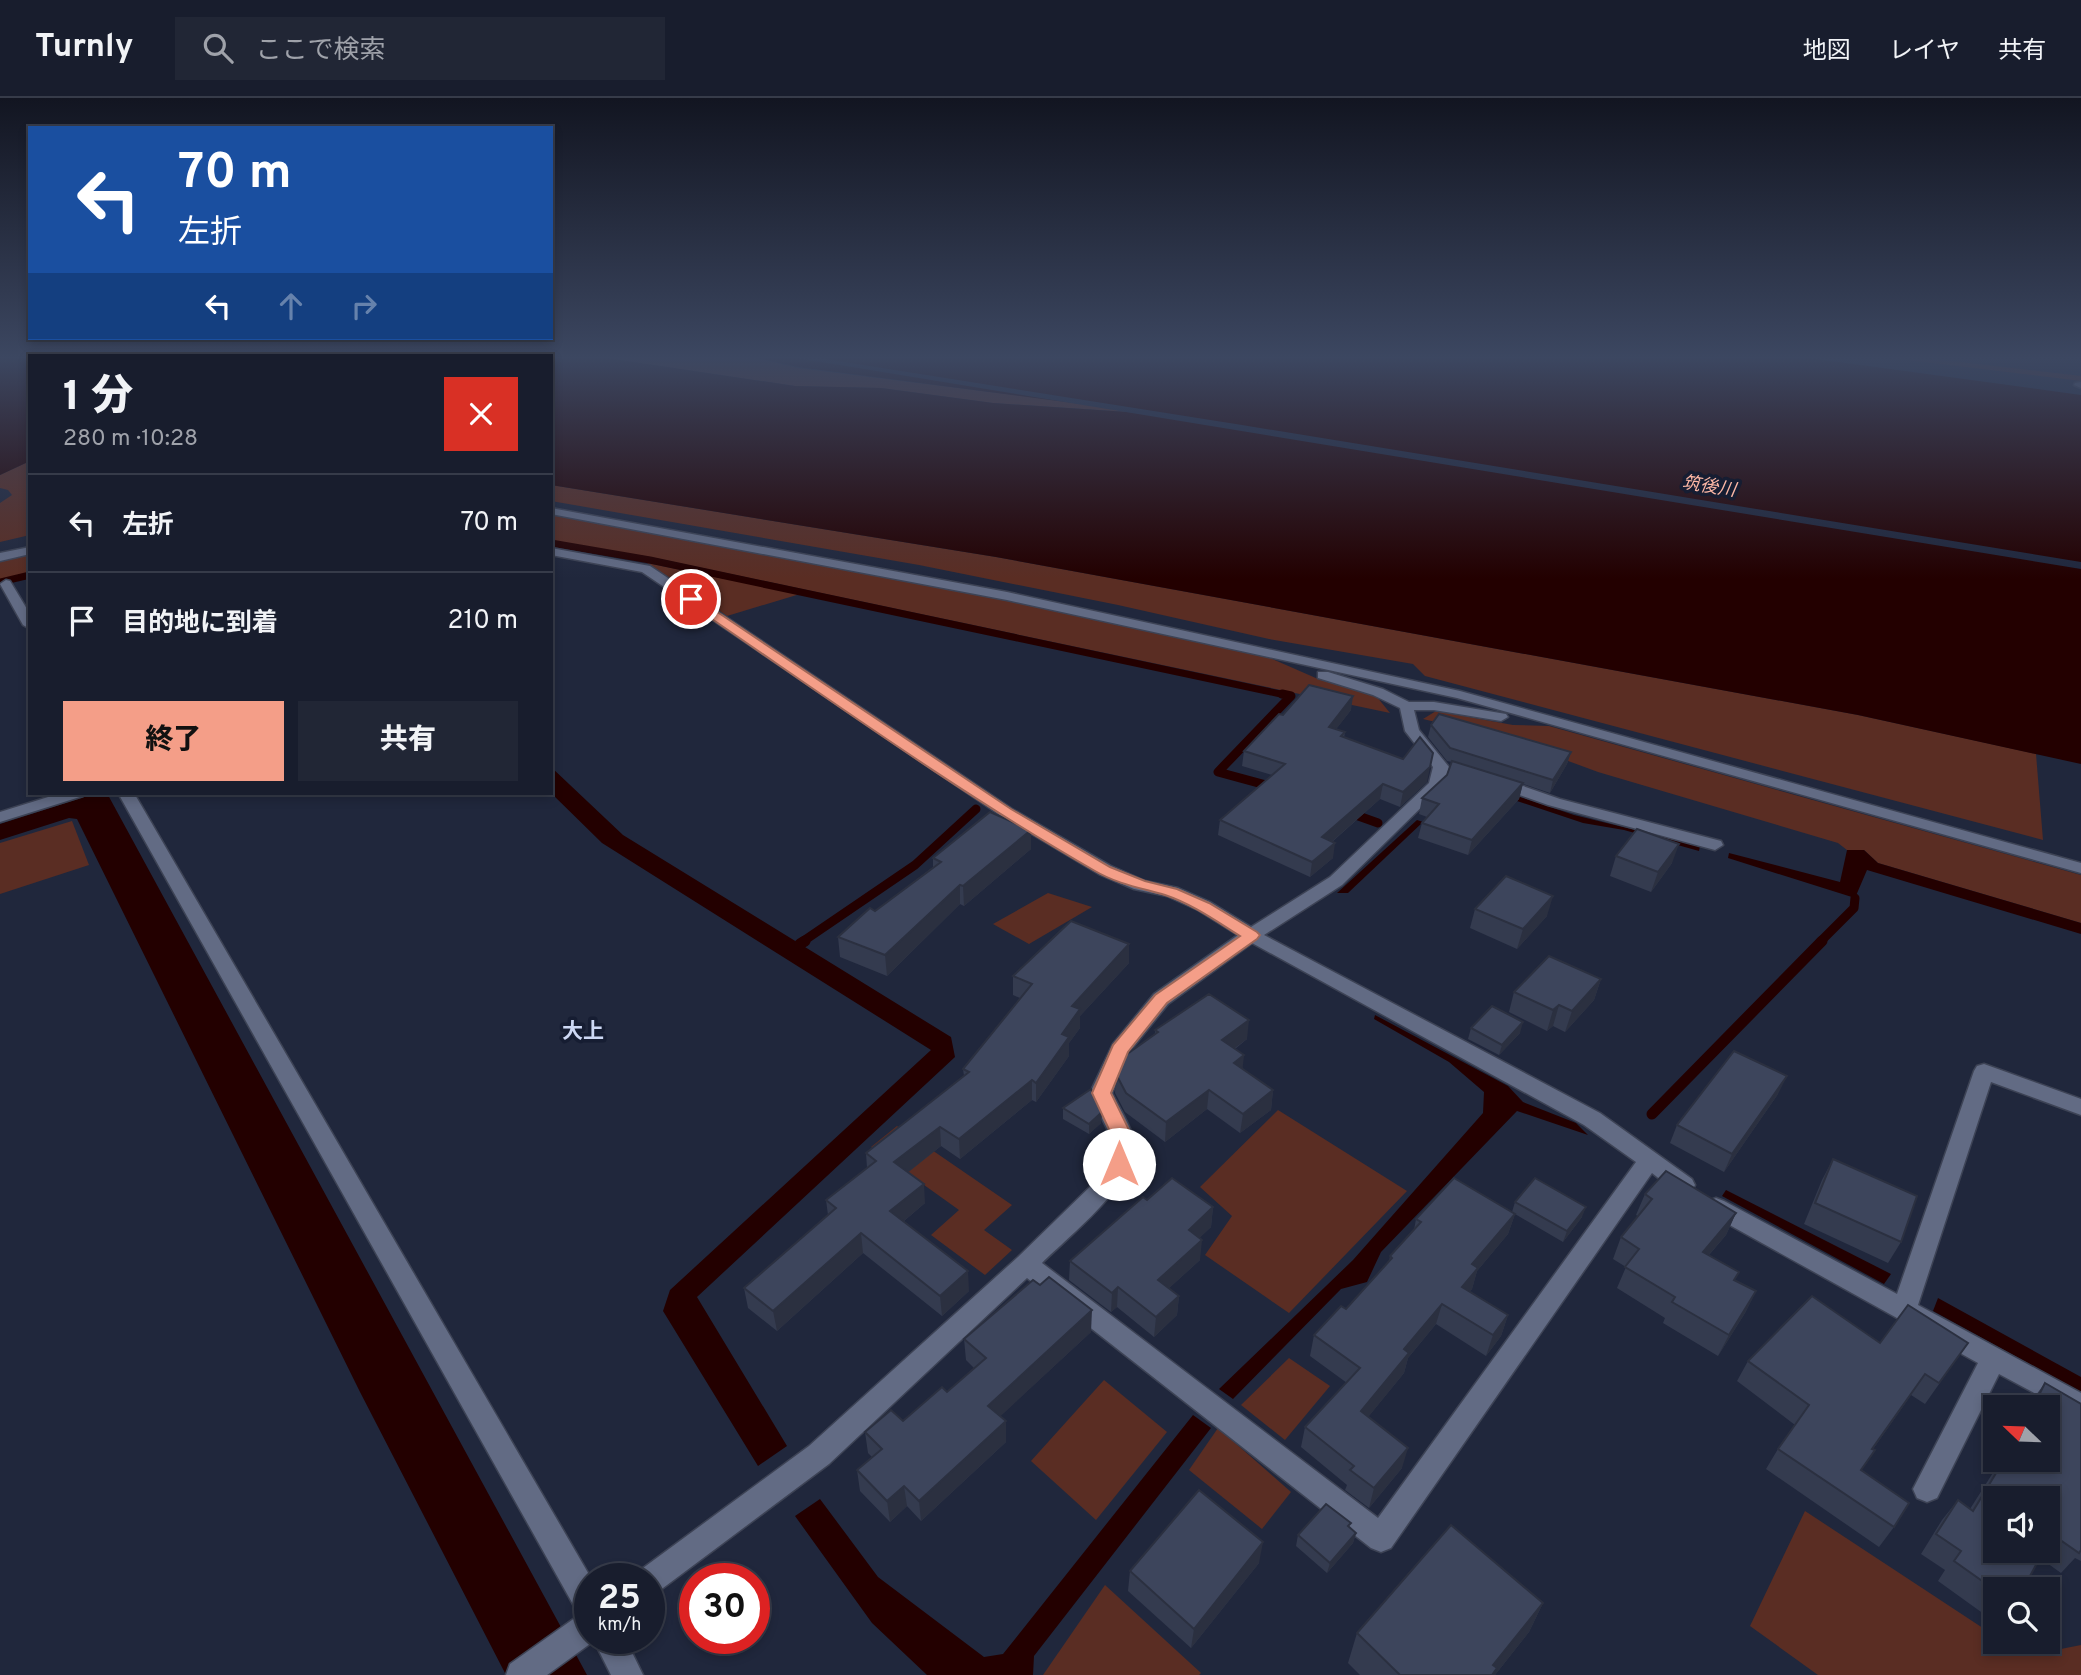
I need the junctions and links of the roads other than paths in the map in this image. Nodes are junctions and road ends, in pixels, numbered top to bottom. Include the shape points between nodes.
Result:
1 (553, 511) edge
2 (28, 550) edge
3 (553, 551) edge
4 (0, 557) edge
5 (6, 584) dead end
6 (28, 622) edge
7 (1292, 658) junction
8 (1407, 706) junction
9 (1549, 722) junction
10 (1441, 767) junction
11 (1463, 771) edge
12 (1489, 780) edge
13 (71, 795) edge
14 (127, 795) edge
15 (0, 817) edge
16 (1715, 845) dead end
17 (2081, 868) edge
18 (1251, 935) junction
19 (2081, 1107) edge
20 (1649, 1160) junction
21 (1027, 1264) junction
22 (1905, 1309) junction
23 (1993, 1360) junction
24 (2081, 1406) edge
25 (1927, 1489) dead end
26 (665, 1569) edge
27 (574, 1577) edge
28 (574, 1637) edge
29 (617, 1654) edge
30 (521, 1675) edge
31 (628, 1675) edge

1 - 7 street via 907,576
2 - 4 street
3 - 18 street via 646,569 1006,812 1105,870 1204,906
5 - 6 street
7 - 8 street via 1312,671
7 - 9 street via 1460,695
8 - 9 street
8 - 10 street via 1408,725
9 - 17 street
10 - 11 street
10 - 18 street via 1436,785 1336,881
12 - 16 street
13 - 15 street
14 - 27 street
18 - 20 street via 1592,1119
18 - 21 street via 1161,999 1120,1049 1101,1093 1124,1140 1119,1164 1106,1185
19 - 22 street via 1984,1071
20 - 21 street via 1381,1538
20 - 22 street via 1723,1212
21 - 26 street via 819,1455
22 - 23 street
23 - 24 street
23 - 25 street
28 - 30 street
29 - 31 street

